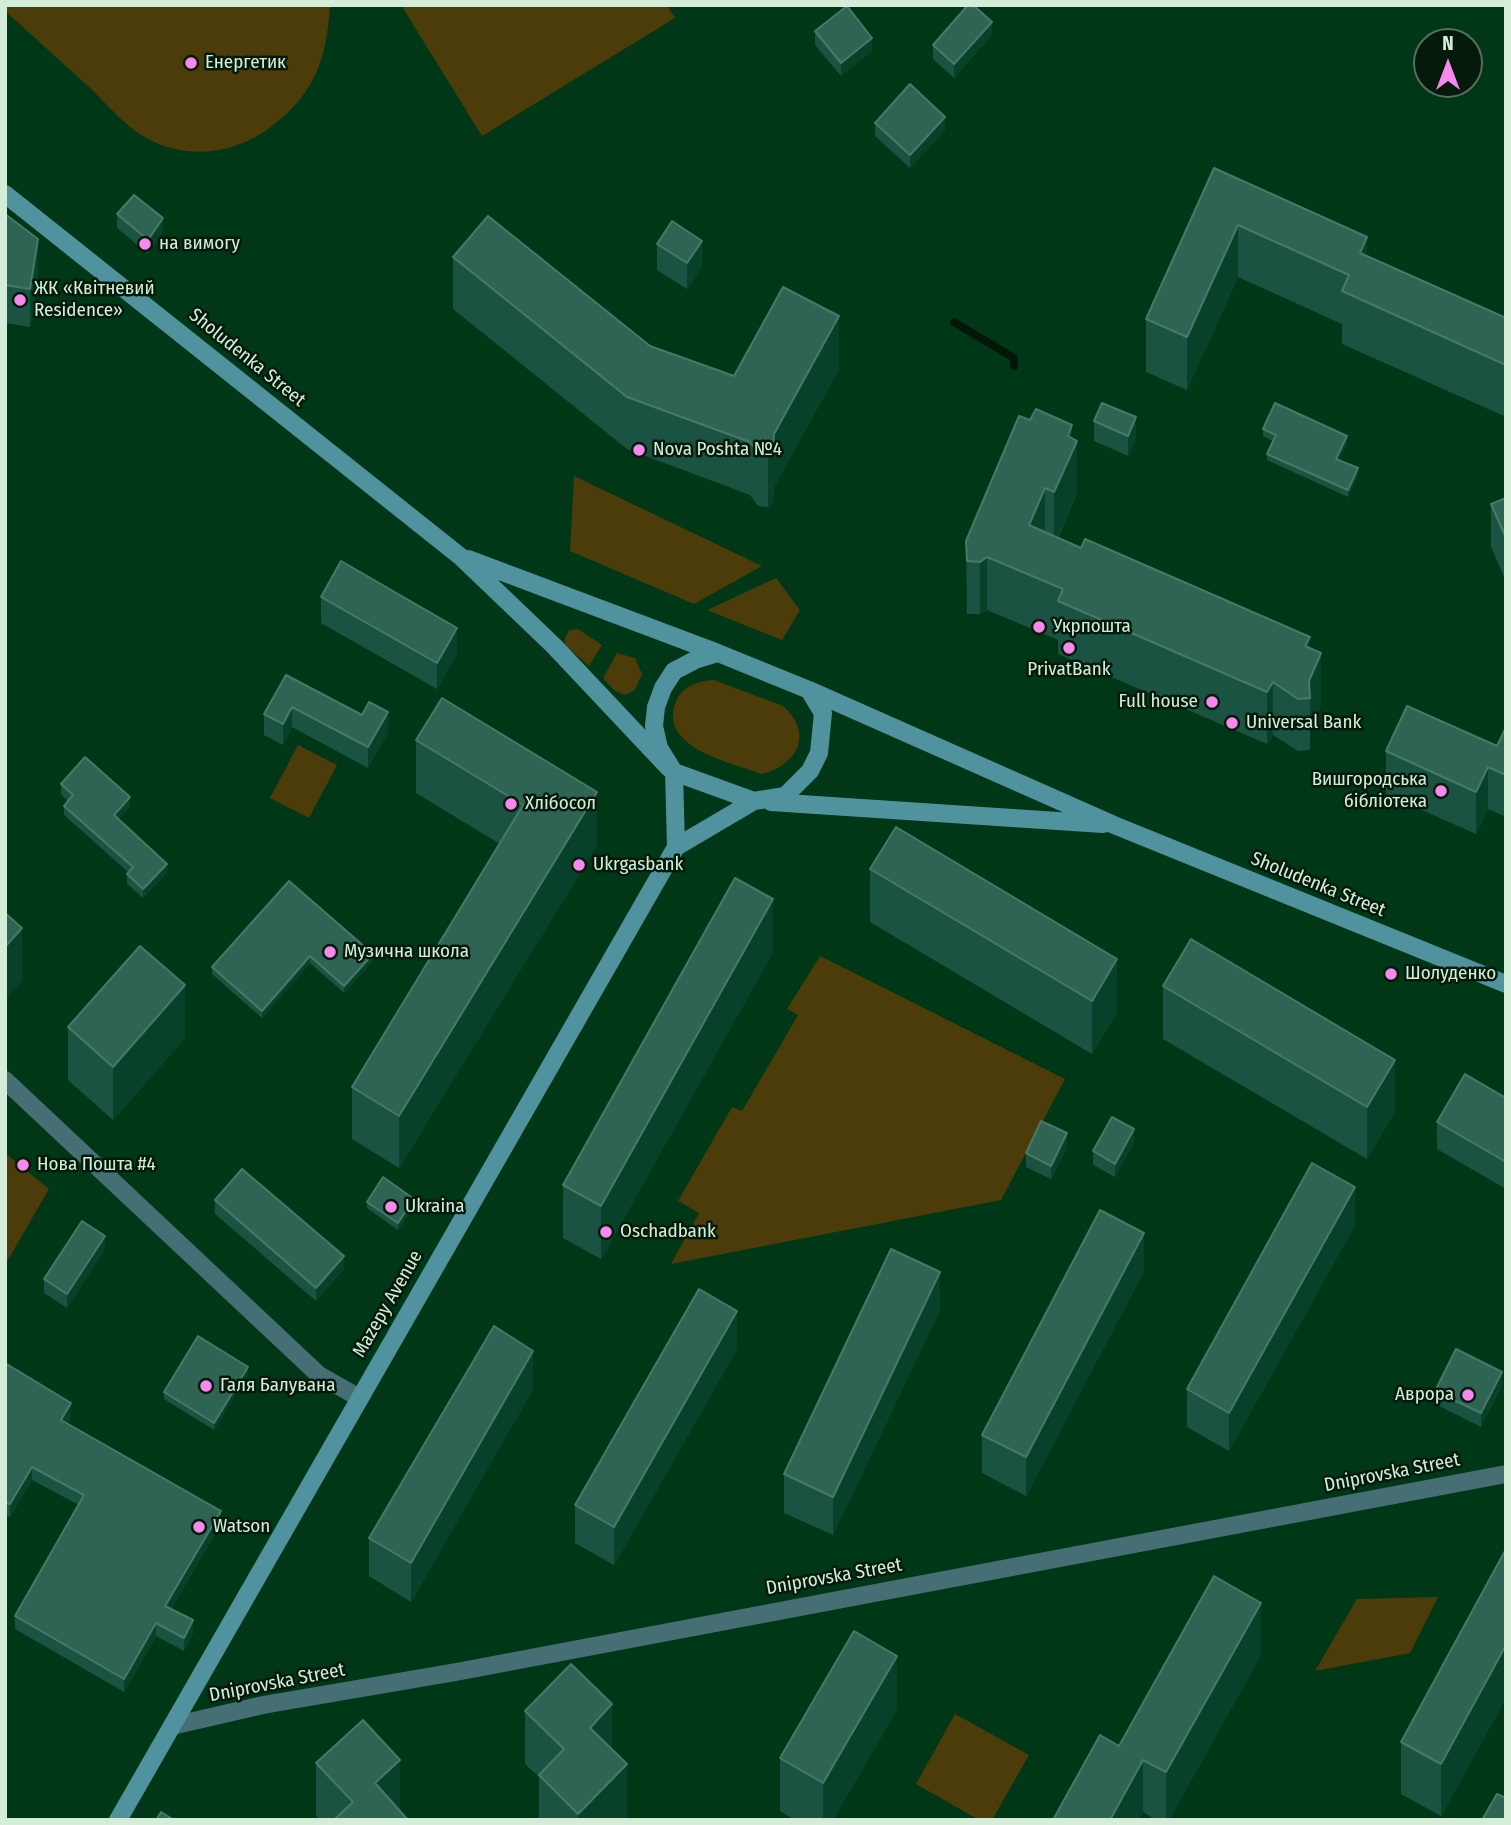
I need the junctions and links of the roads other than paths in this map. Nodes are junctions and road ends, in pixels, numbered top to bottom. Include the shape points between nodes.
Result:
1 (5, 194) edge
2 (461, 557) junction
3 (718, 653) junction
4 (809, 690) junction
5 (672, 770) junction
6 (757, 801) junction
7 (1114, 825) junction
8 (676, 847) junction
9 (1506, 985) edge
10 (5, 1080) edge
11 (359, 1397) junction
12 (1506, 1474) edge
13 (172, 1726) junction
14 (118, 1820) edge

1 - 2 main road, Sholudenka Street
2 - 3 main road, Sholudenka Street
2 - 5 main road, Sholudenka Street
3 - 4 main road
3 - 5 main road via 674,671 663,688 654,726 659,748
4 - 6 main road via 823,713 819,753 797,787 785,796
4 - 7 main road, Sholudenka Street
5 - 6 main road
5 - 8 main road
6 - 7 main road, Sholudenka Street
6 - 8 main road, Mazepy Avenue
7 - 9 main road, Sholudenka Street
8 - 11 main road, Mazepy Avenue
10 - 11 street via 319,1375
11 - 13 main road, Mazepy Avenue
12 - 13 street, Dniprovska Street via 262,1705
13 - 14 main road, Mazepy Avenue

